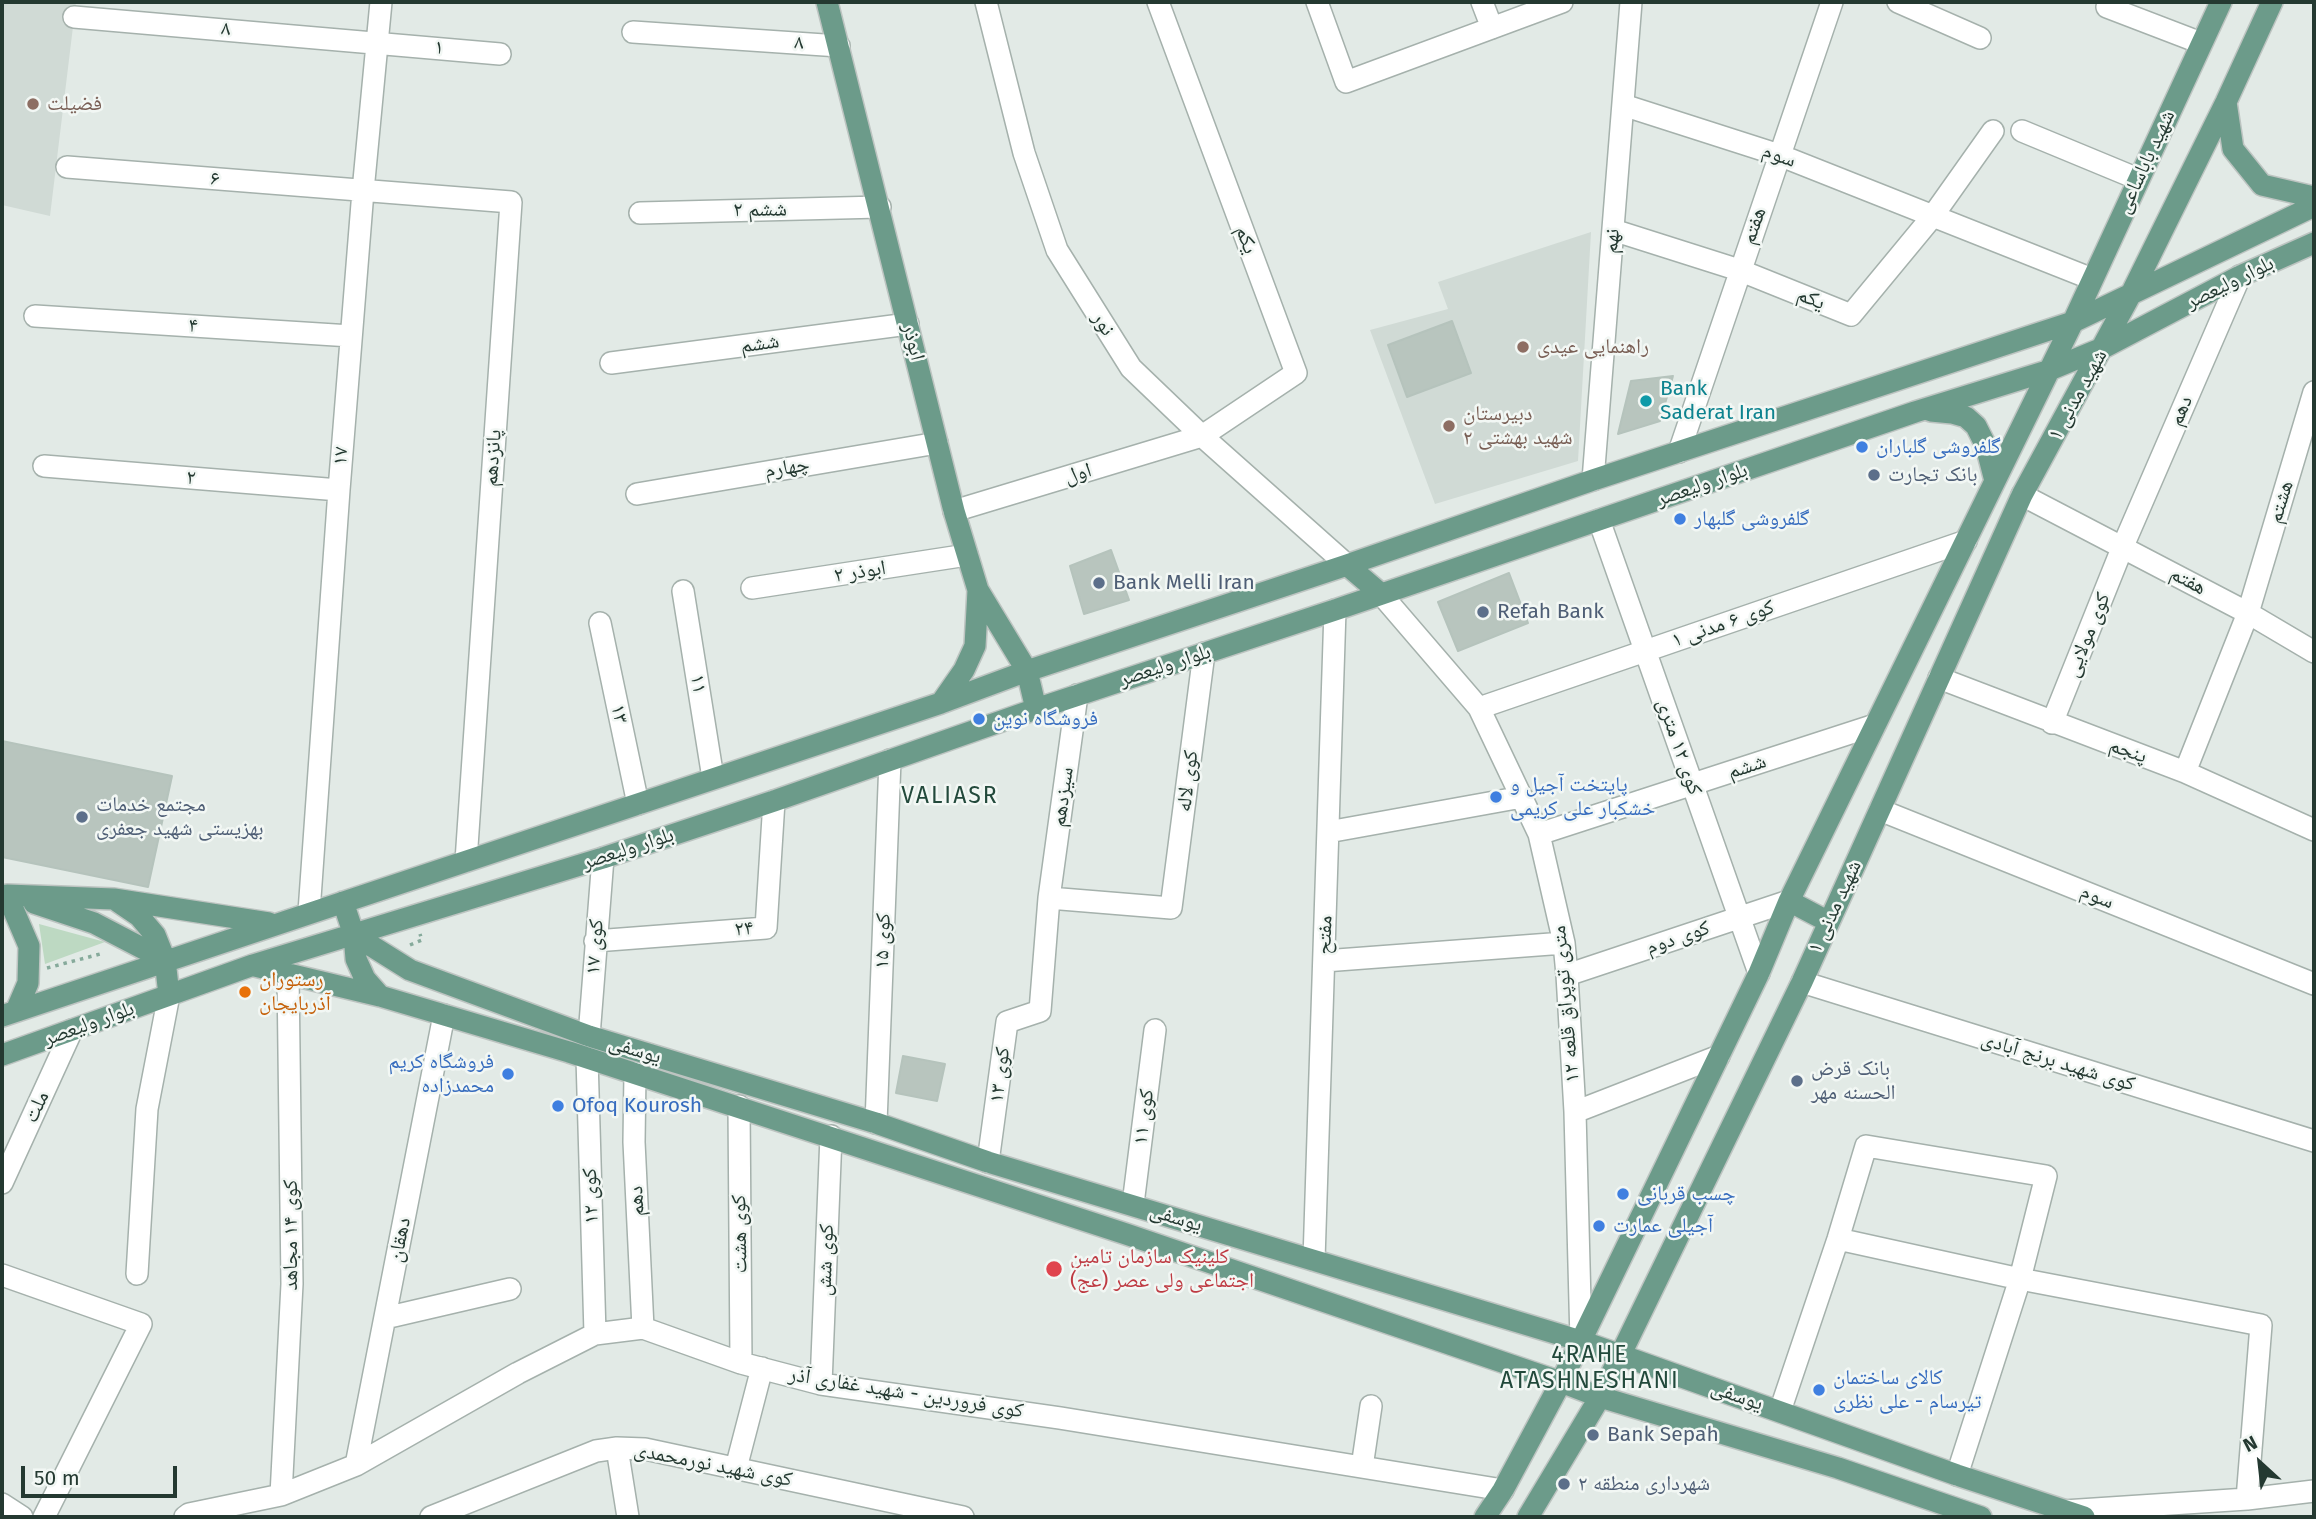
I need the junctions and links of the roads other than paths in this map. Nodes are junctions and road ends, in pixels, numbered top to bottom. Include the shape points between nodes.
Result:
1 (381, 2) edge
2 (827, 2) edge
3 (986, 2) edge
4 (1158, 2) edge
5 (1317, 2) edge
6 (1482, 2) edge
7 (1562, 2) edge
8 (1631, 2) edge
9 (1832, 2) edge
10 (1898, 2) edge
11 (2221, 2) edge
12 (2272, 2) edge
13 (2107, 7) dead end
14 (74, 17) dead end
15 (1492, 28) junction
16 (633, 32) dead end
17 (1980, 38) dead end
18 (378, 42) junction
19 (2201, 44) junction
20 (839, 46) junction
21 (500, 54) dead end
22 (2226, 102) junction
23 (1623, 105) junction
24 (1993, 131) dead end
25 (2022, 131) dead end
26 (1779, 155) junction
27 (67, 167) dead end
28 (2138, 179) junction
29 (363, 191) junction
30 (2314, 197) edge
31 (2314, 206) edge
32 (880, 207) junction
33 (640, 213) dead end
34 (1931, 217) junction
35 (1613, 230) junction
36 (2314, 243) edge
37 (1739, 270) junction
38 (2240, 276) junction
39 (2091, 279) junction
40 (2132, 292) junction
41 (35, 316) dead end
42 (2073, 322) junction
43 (908, 324) junction
44 (351, 336) junction
45 (2105, 346) junction
46 (611, 363) dead end
47 (2048, 371) junction
48 (2314, 392) edge
49 (1914, 412) junction
50 (1202, 436) junction
51 (937, 443) junction
52 (1679, 452) junction
53 (44, 466) dead end
54 (1592, 480) junction
55 (1995, 481) junction
56 (339, 490) junction
57 (637, 494) dead end
58 (2022, 495) junction
59 (954, 511) junction
60 (1599, 520) junction
61 (1966, 541) junction
62 (2123, 546) junction
63 (967, 555) junction
64 (1347, 565) junction
65 (752, 589) dead end
66 (978, 590) junction
67 (683, 591) dead end
68 (1381, 594) junction
69 (1335, 610) junction
70 (2248, 613) junction
71 (600, 623) dead end
72 (1645, 651) junction
73 (2314, 652) edge
74 (1204, 653) junction
75 (1027, 671) junction
76 (1939, 678) junction
77 (1077, 695) junction
78 (942, 703) junction
79 (1479, 708) junction
80 (1036, 709) junction
81 (2052, 723) junction
82 (1875, 725) junction
83 (890, 760) junction
84 (2185, 772) junction
85 (713, 778) junction
86 (1692, 784) junction
87 (1522, 797) junction
88 (774, 801) junction
89 (638, 804) junction
90 (1880, 810) junction
91 (2314, 830) edge
92 (1328, 832) junction
93 (1539, 834) junction
94 (603, 858) junction
95 (466, 861) junction
96 (4, 894) edge
97 (1049, 898) junction
98 (114, 899) junction
99 (1789, 901) junction
100 (343, 902) junction
101 (309, 912) junction
102 (1739, 917) junction
103 (1828, 921) junction
104 (272, 924) junction
105 (354, 935) junction
106 (595, 941) junction
107 (1564, 943) junction
108 (165, 960) junction
109 (1324, 961) junction
110 (253, 965) junction
111 (1759, 973) junction
112 (288, 974) junction
113 (1567, 975) junction
114 (1802, 982) junction
115 (2314, 984) edge
116 (169, 995) junction
117 (380, 996) junction
118 (1040, 1011) joint
119 (9, 1013) edge
120 (444, 1015) junction
121 (72, 1030) junction
122 (1155, 1030) dead end
123 (589, 1036) junction
124 (2, 1055) edge
125 (1719, 1056) junction
126 (587, 1058) junction
127 (635, 1073) junction
128 (739, 1106) junction
129 (1575, 1112) junction
130 (876, 1123) junction
131 (831, 1136) junction
132 (2314, 1141) edge
133 (988, 1162) junction
134 (2, 1183) edge
135 (1133, 1204) junction
136 (1126, 1234) junction
137 (1838, 1239) junction
138 (1314, 1260) junction
139 (137, 1274) dead end
140 (2, 1275) edge
141 (2020, 1279) junction
142 (510, 1289) dead end
143 (385, 1318) junction
144 (643, 1328) junction
145 (595, 1334) junction
146 (1581, 1341) junction
147 (1619, 1355) junction
148 (741, 1363) junction
149 (762, 1368) junction
150 (1561, 1382) junction
151 (821, 1384) junction
152 (1600, 1397) junction
153 (1371, 1406) dead end
154 (1780, 1411) junction
155 (1849, 1436) junction
156 (617, 1448) junction
157 (356, 1465) junction
158 (1362, 1467) junction
159 (736, 1468) junction
160 (1838, 1468) junction
161 (1957, 1475) junction
162 (1503, 1490) junction
163 (2314, 1491) edge
164 (281, 1495) junction
165 (2247, 1499) junction
166 (2, 1504) edge
167 (2074, 1514) edge
168 (22, 1517) edge
169 (44, 1517) edge
170 (185, 1517) edge
171 (431, 1517) edge
172 (628, 1517) edge
173 (959, 1517) edge
174 (1485, 1517) edge
175 (1528, 1517) edge
176 (1981, 1517) edge

1 - 18 street, ۱۷
2 - 20 main road, ابوذر
3 - 50 street, نور via 1024,153 1057,250 1131,368
4 - 50 street, یکم via 1296,373
5 - 15 street via 1346,82
6 - 15 street
7 - 15 street
8 - 23 street, نهم
9 - 26 street, هفتم
10 - 17 street
11 - 19 main road, شهید باباساعی
12 - 22 main road
13 - 19 street
14 - 18 street, ۸
16 - 20 street, ۸
18 - 21 street, ۱
18 - 29 street, ۱۷
19 - 28 main road, شهید باباساعی
20 - 32 main road, ابوذر
22 - 30 main road via 2233,149 2262,185
22 - 40 main road
23 - 26 street, سوم
23 - 35 street, نهم
24 - 34 street
25 - 28 street
26 - 34 street, سوم
26 - 37 street, هفتم
27 - 29 street, ۶
28 - 39 main road, شهید باباساعی
29 - 44 street, ۱۷
29 - 95 street, پانزدهم via 510,202
31 - 40 main road, بلوار ولیعصر
32 - 33 street, ششم ۲
32 - 43 main road, ابوذر
34 - 37 street, یکم via 1851,315
34 - 39 street, سوم
35 - 37 street, یکم
35 - 54 street, نهم
36 - 38 main road, بلوار ولیعصر
37 - 52 street, هفتم
38 - 45 main road, بلوار ولیعصر
38 - 62 street, دهم
39 - 42 main road, شهید باباساعی
40 - 42 main road, بلوار ولیعصر
40 - 45 main road, شهید مدنی ۱
41 - 44 street, ۴
42 - 47 main road, شهید مدنی ۱
42 - 52 main road, بلوار ولیعصر
43 - 46 street, ششم
43 - 51 main road, ابوذر
44 - 56 street, ۱۷
45 - 47 main road, بلوار ولیعصر
45 - 58 main road, شهید مدنی ۱
47 - 49 main road, بلوار ولیعصر
47 - 55 main road, شهید مدنی ۱
48 - 70 street, هشتم
49 - 55 main road via 1966,417 1986,446
49 - 60 main road, بلوار ولیعصر
50 - 59 street, اول
50 - 64 street, نور
51 - 57 street, چهارم
51 - 59 main road, ابوذر
52 - 54 main road, بلوار ولیعصر
53 - 56 street, ۲
54 - 64 main road, بلوار ولیعصر
55 - 61 main road, شهید مدنی ۱
56 - 101 street, ۱۷
58 - 62 street, هفتم
58 - 76 main road, شهید مدنی ۱
59 - 63 main road, ابوذر
60 - 68 main road, بلوار ولیعصر
60 - 72 street, کوی ۱۲ متری
61 - 72 street, کوی ۶ مدنی ۱
61 - 82 main road, شهید مدنی ۱
62 - 70 street, هفتم
62 - 81 street, کوی مولایی
63 - 65 street, ۲ ابوذر
63 - 66 main road, ابوذر
64 - 68 main road
64 - 75 main road, بلوار ولیعصر
66 - 75 main road, ابوذر
66 - 78 main road via 975,646
67 - 85 street, ۱۱
68 - 69 main road, بلوار ولیعصر
68 - 79 street, ۱۲ متری توپراق قلعه
69 - 74 main road, بلوار ولیعصر
69 - 92 street, مفتح
70 - 73 street, هفتم
70 - 84 street, هشتم
71 - 89 street, ۱۳
72 - 79 street, کوی ۶ مدنی ۱
72 - 86 street, کوی ۱۲ متری
74 - 77 main road, بلوار ولیعصر
74 - 97 street, کوی لاله via 1171,908
75 - 78 main road, بلوار ولیعصر
75 - 80 main road, ابوذر
76 - 81 street, پنجم
76 - 90 main road, شهید مدنی ۱
77 - 80 main road, بلوار ولیعصر
77 - 97 street, سیزدهم
78 - 85 main road, بلوار ولیعصر
79 - 87 street, ۱۲ متری توپراق قلعه
80 - 83 main road, بلوار ولیعصر
81 - 84 street, پنجم
82 - 86 street, ششم
82 - 99 main road, شهید مدنی ۱
83 - 88 main road, بلوار ولیعصر
83 - 130 street, کوی ۱۵
84 - 91 street, پنجم
85 - 89 main road, بلوار ولیعصر
86 - 93 street, ششم
86 - 102 street, کوی ۱۲ متری
87 - 92 street
87 - 93 street, ۱۲ متری توپراق قلعه
88 - 94 main road, بلوار ولیعصر
88 - 106 street, ۲۴ via 766,928
89 - 95 main road, بلوار ولیعصر
90 - 103 main road, شهید مدنی ۱
90 - 115 street, سوم
92 - 109 street, مفتح
93 - 107 street, ۱۲ متری توپراق قلعه
94 - 105 main road, بلوار ولیعصر
94 - 106 street, کوی ۱۷
95 - 100 main road, بلوار ولیعصر
96 - 98 main road
96 - 108 main road via 94,923
96 - 119 main road via 29,946 28,983
97 - 118 street, سیزدهم
98 - 104 main road
98 - 108 main road via 139,916 155,935
99 - 102 street, کوی دوم
99 - 103 main road
99 - 111 main road, شهید مدنی ۱
100 - 101 main road, بلوار ولیعصر
100 - 105 main road
101 - 104 main road, بلوار ولیعصر
102 - 111 street, کوی ۱۲ متری
102 - 113 street, کوی دوم
103 - 114 main road, شهید مدنی ۱
104 - 108 main road, بلوار ولیعصر
105 - 110 main road, بلوار ولیعصر
105 - 117 main road via 356,959
105 - 123 main road, یوسفی via 410,970
106 - 123 street, کوی ۱۷
107 - 109 street
107 - 113 street, ۱۲ متری توپراق قلعه
108 - 116 main road
108 - 119 main road, بلوار ولیعصر
109 - 138 street, مفتح
110 - 112 main road, یوسفی
110 - 116 main road, بلوار ولیعصر
111 - 125 main road, شهید مدنی ۱
112 - 117 main road, یوسفی
112 - 164 street, کوی ۱۴ مجاهد via 292,1284
113 - 129 street, ۱۲ متری توپراق قلعه
114 - 132 street, کوی شهید برنج آبادی
114 - 147 main road, شهید مدنی ۱
116 - 121 main road, بلوار ولیعصر
116 - 139 street via 147,1109
117 - 120 main road, یوسفی
118 - 133 street, کوی ۱۳ via 1007,1022
120 - 126 main road, یوسفی
120 - 143 street, دهقان
121 - 124 main road, بلوار ولیعصر
121 - 134 street, ملت
122 - 135 street, کوی ۱۱
123 - 130 main road, یوسفی
125 - 129 street
125 - 146 main road, شهید مدنی ۱
126 - 127 main road, یوسفی
126 - 145 street, کوی ۱۲
127 - 128 main road, یوسفی
127 - 144 street, دهم
128 - 131 main road, یوسفی
128 - 148 street, کوی هشت
129 - 146 street, ۱۲ متری توپراق قلعه
130 - 133 main road, یوسفی
131 - 136 main road, یوسفی
131 - 151 street, کوی شش
133 - 135 main road, یوسفی
135 - 136 main road
135 - 138 main road, یوسفی
136 - 150 main road, یوسفی
137 - 141 street
137 - 141 street via 1866,1146 2046,1176
137 - 154 street
138 - 146 main road, یوسفی
140 - 169 street via 141,1324
141 - 161 street
141 - 165 street via 2261,1325
142 - 143 street
143 - 157 street, دهقان
144 - 145 street, کوی فروردین - شهید غفاری آذر
144 - 148 street, کوی فروردین - شهید غفاری آذر
145 - 157 street, کوی فروردین - شهید غفاری آذر
146 - 147 main road, یوسفی
146 - 150 main road, شهید مدنی ۱
147 - 152 main road, شهید مدنی ۱
147 - 154 main road, یوسفی
148 - 149 street, کوی فروردین - شهید غفاری آذر
149 - 151 street, کوی فروردین - شهید غفاری آذر
149 - 159 street
150 - 152 main road, یوسفی
150 - 162 main road, شهید مدنی ۱
151 - 158 street, کوی فروردین - شهید غفاری آذر
152 - 160 main road, یوسفی
152 - 175 main road, شهید مدنی ۱
153 - 158 street
154 - 155 main road, یوسفی
155 - 160 main road
155 - 161 main road, یوسفی
156 - 159 street, کوی شهید نورمحمدی via 645,1449
156 - 171 street, کوی شهید نورمحمدی via 596,1451
156 - 172 street
157 - 164 street, کوی فروردین - شهید غفاری آذر
158 - 162 street, کوی فروردین - شهید غفاری آذر
159 - 173 street, کوی شهید نورمحمدی
160 - 176 main road, یوسفی
161 - 167 main road, یوسفی
162 - 174 main road, شهید مدنی ۱
163 - 165 street
164 - 170 street, کوی فروردین - شهید غفاری آذر
165 - 167 street
166 - 168 street

